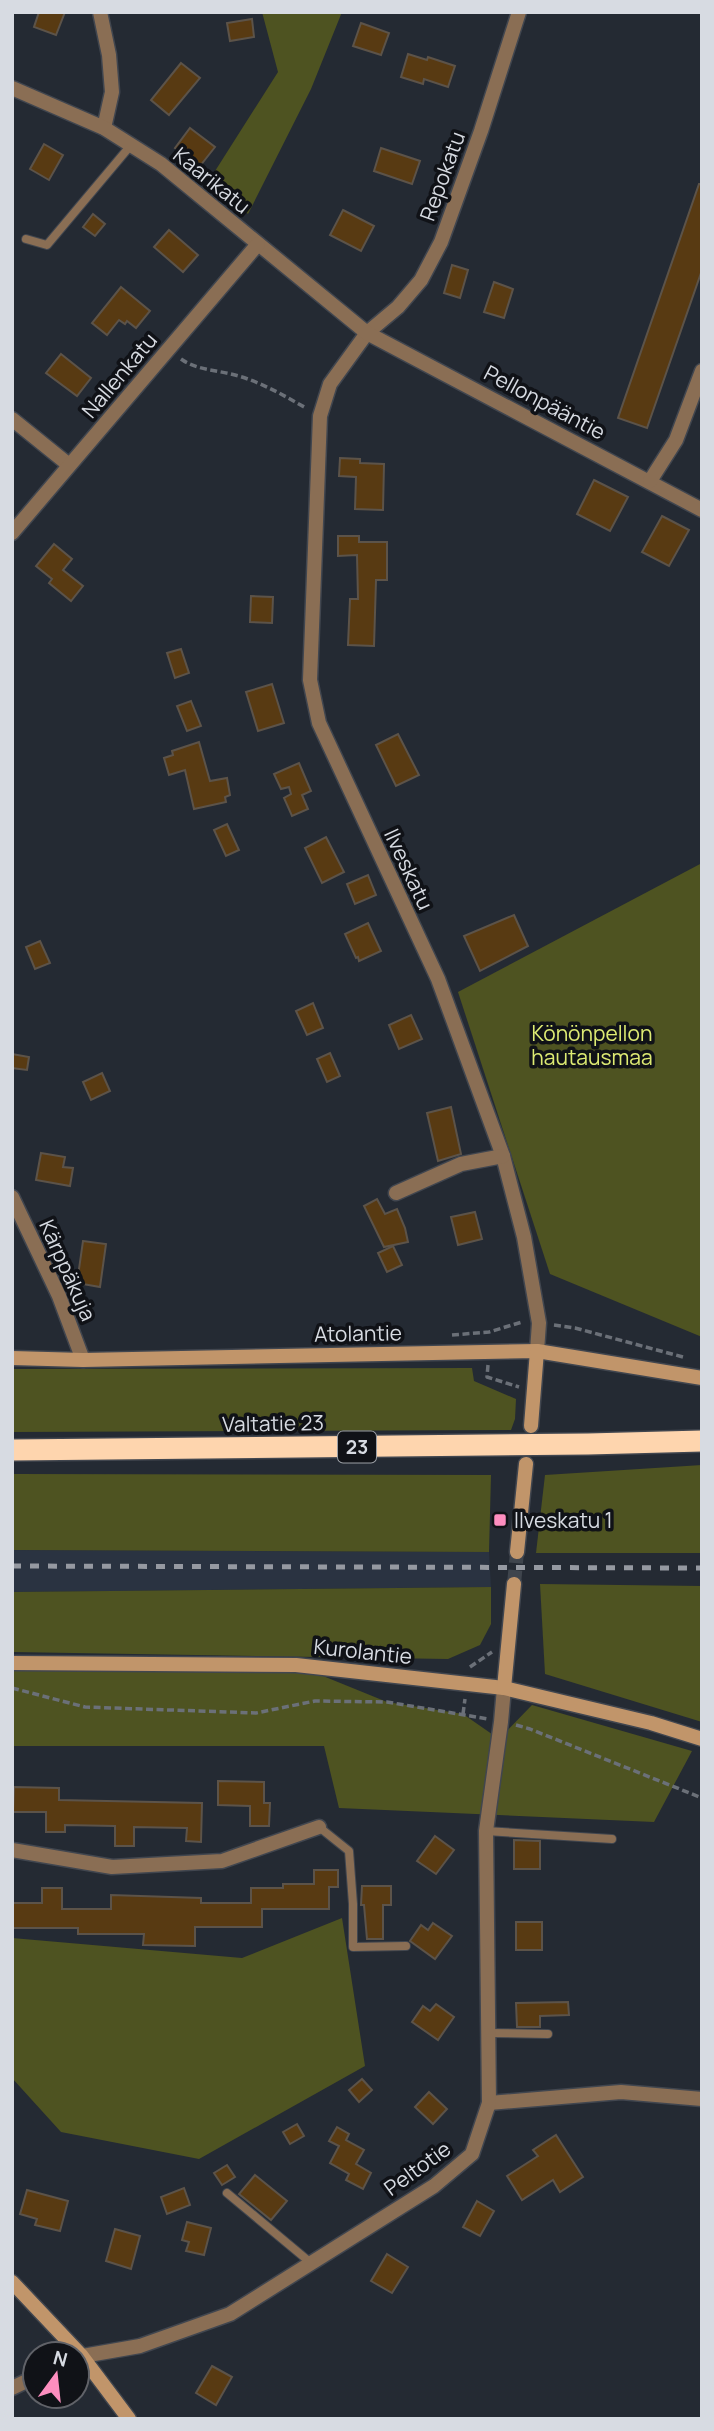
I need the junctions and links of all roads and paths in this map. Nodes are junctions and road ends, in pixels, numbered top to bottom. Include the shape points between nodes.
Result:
1 (100, 12) edge
2 (519, 12) edge
3 (12, 88) edge
4 (104, 128) junction
5 (131, 145) junction
6 (26, 239) dead end
7 (258, 244) junction
8 (367, 333) junction
9 (168, 349) junction
10 (702, 371) edge
11 (320, 416) junction
12 (12, 419) edge
13 (69, 465) junction
14 (650, 481) junction
15 (702, 510) edge
16 (12, 533) edge
17 (503, 1156) junction
18 (396, 1194) dead end
19 (12, 1197) edge
20 (537, 1351) junction
21 (12, 1358) edge
22 (83, 1360) junction
23 (702, 1378) edge
24 (531, 1426) dead end
25 (702, 1441) edge
26 (12, 1450) edge
27 (526, 1464) dead end
28 (517, 1552) tunnel mouth
29 (514, 1584) tunnel mouth
30 (494, 1650) dead end
31 (12, 1662) edge
32 (468, 1684) junction
33 (12, 1688) edge
34 (504, 1688) junction
35 (463, 1714) junction
36 (501, 1722) junction
37 (702, 1739) edge
38 (702, 1798) edge
39 (319, 1827) joint
40 (486, 1831) junction
41 (612, 1839) dead end
42 (12, 1850) edge
43 (406, 1946) dead end
44 (488, 2033) junction
45 (548, 2034) dead end
46 (702, 2099) edge
47 (489, 2103) junction
48 (227, 2193) dead end
49 (311, 2263) junction
50 (12, 2282) edge
51 (65, 2340) edge
52 (91, 2354) edge
53 (91, 2371) edge
54 (129, 2419) edge

1 - 4 street via 112,92
2 - 8 street, Repokatu via 441,242 421,280
3 - 4 street, Kaarikatu
4 - 5 street, Kaarikatu
5 - 6 lane via 47,245
5 - 7 street, Kaarikatu
7 - 8 street, Kaarikatu
7 - 9 street, Nallenkatu
8 - 11 street, Ilveskatu via 330,384
8 - 14 street, Pellonpääntie
9 - 11 path via 188,365 266,385
9 - 13 street, Nallenkatu
10 - 14 street via 676,440
11 - 17 street, Ilveskatu via 310,680 319,723 438,979
12 - 13 street
13 - 16 street, Nallenkatu
14 - 15 street, Pellonpääntie
17 - 18 street via 461,1164
17 - 20 street, Ilveskatu via 535,1298
19 - 22 street, Kärppäkuja via 59,1296
20 - 22 street, Atolantie
20 - 23 street, Atolantie
20 - 24 street, Ilveskatu
21 - 22 street, Atolantie
25 - 26 highway, Valtatie 23 / 23
27 - 28 street
29 - 34 street
30 - 32 path via 470,1667
31 - 32 street, Kurolantie via 296,1665
32 - 34 street, Kurolantie
32 - 35 path
33 - 35 path via 85,1707 256,1713 315,1701 387,1702
34 - 36 street, Peltotie
34 - 37 street, Kurolantie
35 - 36 path
36 - 38 path via 530,1728
36 - 40 street, Peltotie
39 - 42 street via 222,1861 112,1867
39 - 43 lane via 349,1851 353,1947
40 - 41 lane
40 - 44 street, Peltotie
44 - 45 lane
44 - 47 street, Peltotie
46 - 47 street via 621,2092
47 - 49 street, Peltotie via 472,2154 434,2186
48 - 49 lane
49 - 52 street, Peltotie via 230,2314 140,2346
50 - 51 street
53 - 54 street

